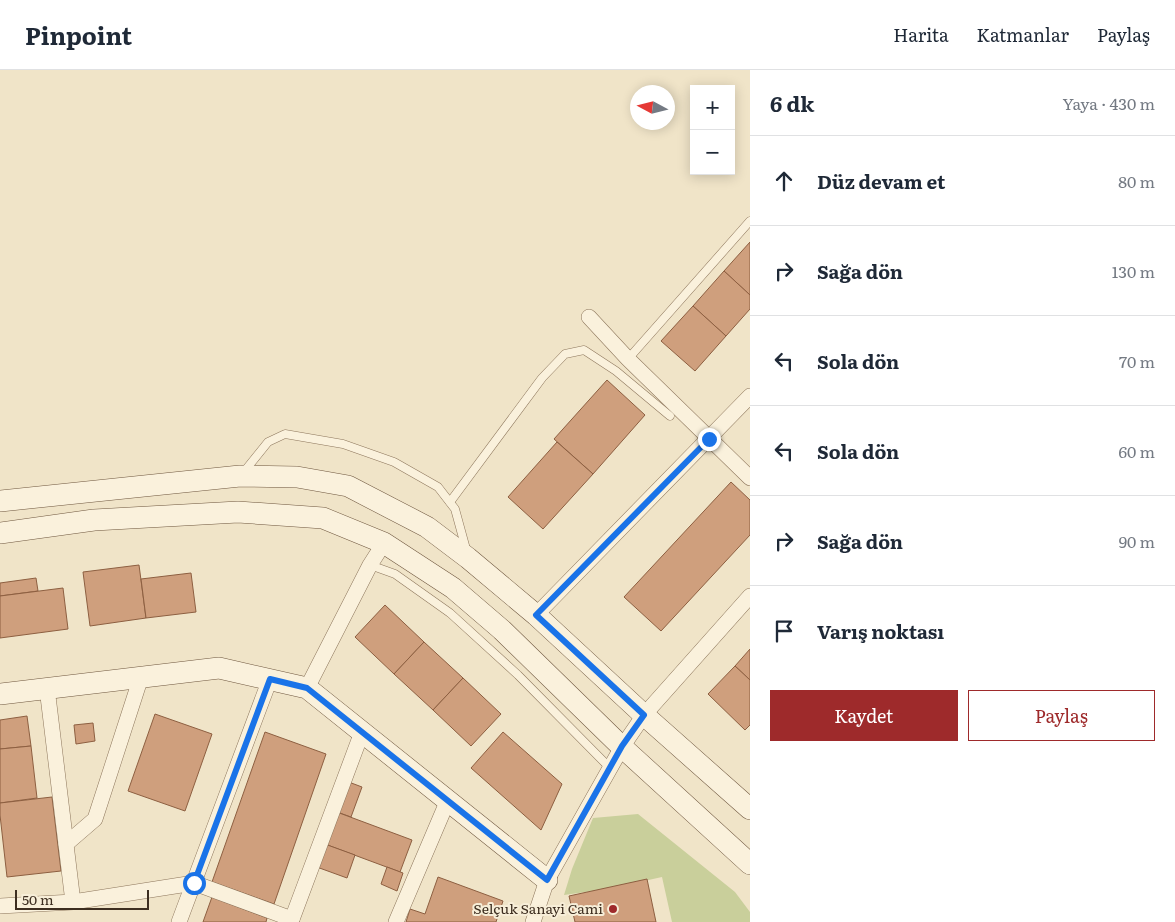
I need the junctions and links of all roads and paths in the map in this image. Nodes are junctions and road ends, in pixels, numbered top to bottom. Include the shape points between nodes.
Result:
1 (750, 221) edge
2 (589, 317) dead end
3 (628, 359) junction
4 (750, 396) edge
5 (670, 416) dead end
6 (709, 439) junction
7 (240, 476) junction
8 (750, 478) edge
9 (0, 501) edge
10 (450, 502) junction
11 (0, 533) edge
12 (384, 542) junction
13 (468, 558) junction
14 (370, 565) junction
15 (750, 596) edge
16 (536, 615) junction
17 (141, 677) junction
18 (270, 679) junction
19 (47, 688) junction
20 (307, 688) junction
21 (0, 694) edge
22 (644, 715) junction
23 (362, 732) junction
24 (622, 746) junction
25 (610, 768) junction
26 (448, 800) junction
27 (750, 809) edge
28 (66, 844) junction
29 (750, 864) edge
30 (547, 880) junction
31 (194, 883) junction
32 (73, 902) junction
33 (0, 906) edge
34 (292, 921) edge
35 (179, 922) edge
36 (396, 922) edge
37 (533, 922) edge

1 - 3 lane
2 - 3 street
3 - 6 street
4 - 6 street
5 - 10 lane via 616,371 584,350 565,354 542,378
6 - 8 street
6 - 16 street
7 - 9 street
7 - 10 lane via 268,442 285,434 343,444 394,462 438,488
7 - 13 street via 297,477 348,486 427,527
10 - 13 lane via 455,508
11 - 12 street via 94,520 238,512 322,518
12 - 14 street
12 - 24 street via 453,588 502,630
13 - 16 street
14 - 20 street
14 - 25 lane via 395,574 450,613
15 - 22 street
16 - 22 street
17 - 18 street via 219,668
17 - 19 street
17 - 28 street via 95,818
18 - 20 street
18 - 31 street
19 - 21 street
19 - 28 street
20 - 23 street
22 - 24 street
22 - 27 street
23 - 26 street
23 - 34 street
24 - 25 street
24 - 29 street
25 - 30 street
26 - 30 street
26 - 36 street
28 - 32 street
30 - 37 street
31 - 32 street
31 - 34 street
31 - 35 street
32 - 33 street

